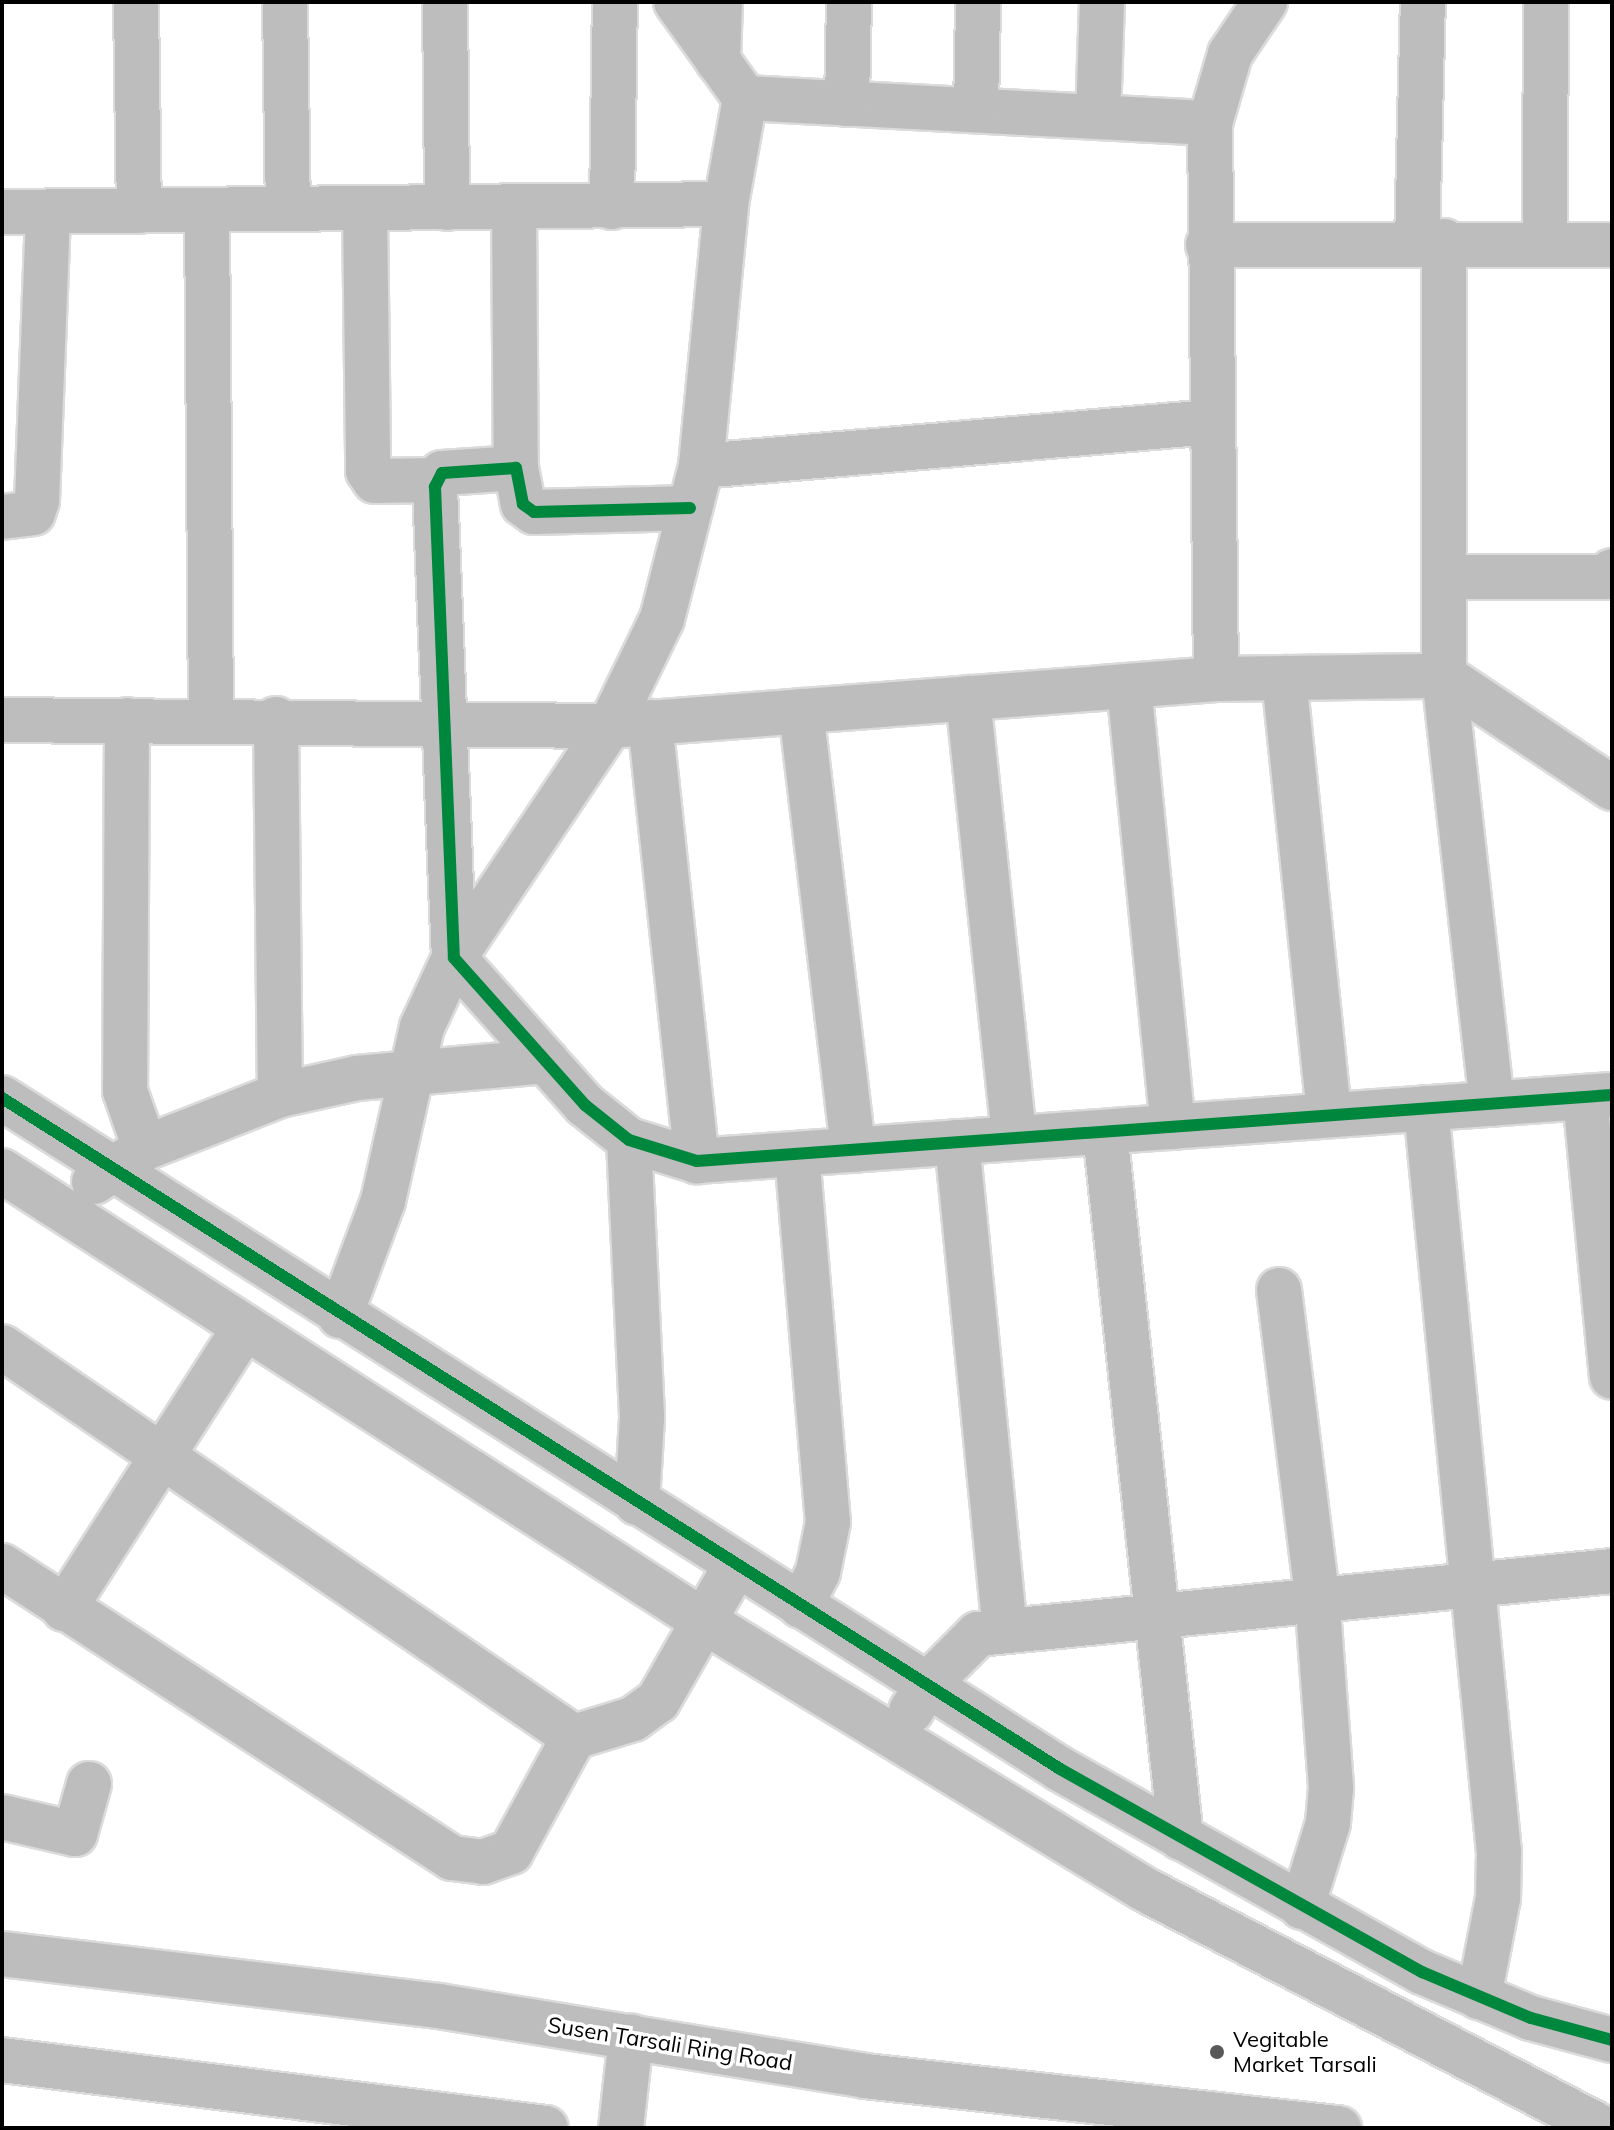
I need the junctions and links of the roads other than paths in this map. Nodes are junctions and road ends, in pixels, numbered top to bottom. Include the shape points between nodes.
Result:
1 (136, 2) edge
2 (285, 2) edge
3 (445, 2) edge
4 (615, 2) edge
5 (676, 2) edge
6 (720, 2) edge
7 (849, 2) edge
8 (978, 2) edge
9 (1102, 2) edge
10 (1230, 2) edge
11 (1265, 2) edge
12 (1423, 2) edge
13 (1546, 2) edge
14 (1230, 54) junction
15 (718, 61) junction
16 (745, 98) junction
17 (847, 104) junction
18 (976, 110) junction
19 (1098, 117) junction
20 (1210, 123) junction
21 (726, 204) junction
22 (612, 207) junction
23 (447, 208) junction
24 (514, 208) junction
25 (288, 209) junction
26 (365, 209) junction
27 (207, 210) junction
28 (139, 211) junction
29 (2, 212) edge
30 (48, 212) junction
31 (1431, 241) junction
32 (1545, 243) junction
33 (1208, 245) junction
34 (1612, 245) edge
35 (1211, 422) junction
36 (701, 466) junction
37 (516, 468) junction
38 (437, 480) junction
39 (690, 508) junction
40 (2, 517) edge
41 (1612, 571) edge
42 (1444, 577) junction
43 (1444, 676) junction
44 (1284, 678) junction
45 (1216, 679) junction
46 (1129, 686) junction
47 (968, 698) junction
48 (801, 711) junction
49 (211, 719) junction
50 (276, 719) junction
51 (2, 720) edge
52 (127, 720) junction
53 (448, 721) junction
54 (630, 724) junction
55 (1612, 788) edge
56 (454, 958) junction
57 (546, 1061) junction
58 (409, 1076) junction
59 (280, 1095) junction
60 (1599, 1096) edge
61 (2, 1098) edge
62 (1492, 1104) junction
63 (1426, 1108) junction
64 (1329, 1115) junction
65 (1173, 1127) junction
66 (1105, 1132) junction
67 (1014, 1138) junction
68 (629, 1140) junction
69 (957, 1142) junction
70 (853, 1150) junction
71 (797, 1154) junction
72 (129, 1158) junction
73 (697, 1161) junction
74 (2, 1171) edge
75 (61, 1209) junction
76 (1279, 1290) dead end
77 (340, 1316) junction
78 (245, 1327) junction
79 (2, 1347) edge
80 (1612, 1377) edge
81 (165, 1460) junction
82 (637, 1503) junction
83 (736, 1565) junction
84 (2, 1566) edge
85 (1612, 1571) edge
86 (1475, 1584) junction
87 (1317, 1596) junction
88 (801, 1606) junction
89 (64, 1609) junction
90 (1153, 1612) junction
91 (702, 1620) junction
92 (1005, 1630) junction
93 (927, 1685) junction
94 (574, 1737) junction
95 (895, 1737) junction
96 (89, 1784) dead end
97 (2, 1817) edge
98 (1181, 1838) junction
99 (1302, 1907) junction
100 (2, 1954) edge
101 (1479, 1997) junction
102 (631, 2037) junction
103 (1612, 2040) edge
104 (2, 2060) edge
105 (546, 2128) edge
106 (621, 2128) edge
107 (1339, 2128) edge
108 (1603, 2128) edge

1 - 28 street
2 - 25 street
3 - 23 street
4 - 22 street
5 - 15 street
6 - 15 street
7 - 17 street
8 - 18 street
9 - 19 street
10 - 14 street
11 - 14 street
12 - 31 street
13 - 32 street
14 - 20 street
15 - 16 street
16 - 17 street
16 - 21 street
17 - 18 street
18 - 19 street
19 - 20 street
20 - 33 street
21 - 22 street
21 - 36 street
22 - 24 street
23 - 24 street
23 - 26 street
24 - 37 street
25 - 26 street
25 - 27 street
26 - 38 street via 368,471 375,481
27 - 28 street
27 - 49 street
28 - 30 street
29 - 30 street
30 - 40 street via 37,501 33,513
31 - 32 street
31 - 33 street
31 - 42 street
32 - 34 street
33 - 35 street
35 - 36 street
35 - 45 street
36 - 39 street
37 - 38 street via 442,473
37 - 39 street via 523,504 534,512
38 - 53 street
39 - 54 street
41 - 42 street via 1612,577
42 - 43 street
43 - 44 street
43 - 55 street
43 - 62 street
44 - 45 street
44 - 64 street
45 - 46 street
46 - 47 street
46 - 65 street
47 - 48 street
47 - 67 street
48 - 54 street
48 - 70 street
49 - 50 street
49 - 52 street
50 - 53 street
50 - 59 street
51 - 52 street
52 - 72 street
53 - 54 street
53 - 56 street
54 - 56 street
54 - 73 street
56 - 57 street
56 - 58 street
57 - 58 street
57 - 68 street
58 - 59 street via 357,1078
58 - 77 street via 383,1201
59 - 72 street
60 - 62 street
60 - 80 street
61 - 72 street
62 - 63 street
63 - 64 street
63 - 86 street
64 - 65 street
65 - 66 street
66 - 67 street
66 - 90 street
67 - 69 street
68 - 73 street
68 - 82 street via 642,1418
69 - 70 street
69 - 92 street
70 - 71 street
71 - 73 street
71 - 88 street via 828,1522 818,1572
72 - 75 street
72 - 77 street
74 - 75 street
75 - 78 street
76 - 87 street
77 - 82 street
78 - 81 street
78 - 91 street
79 - 81 street
81 - 89 street
81 - 94 street
82 - 83 street
83 - 88 street
83 - 91 street
84 - 89 street
85 - 86 street
86 - 87 street
86 - 101 street via 1499,1852 1498,1898
87 - 90 street
87 - 99 street via 1331,1788 1328,1823
88 - 93 street
89 - 94 street via 452,1858 483,1862 511,1852
90 - 92 street
90 - 98 street
91 - 94 street via 658,1701 633,1719
91 - 95 street
92 - 93 street via 970,1639
93 - 95 street
93 - 98 street
95 - 108 street via 1144,1889
96 - 97 street via 75,1834
98 - 99 street
99 - 101 street
100 - 102 street, Susen Tarsali Ring Road via 439,2006
101 - 103 street
102 - 106 street
102 - 107 street, Susen Tarsali Ring Road via 865,2076
104 - 105 street

